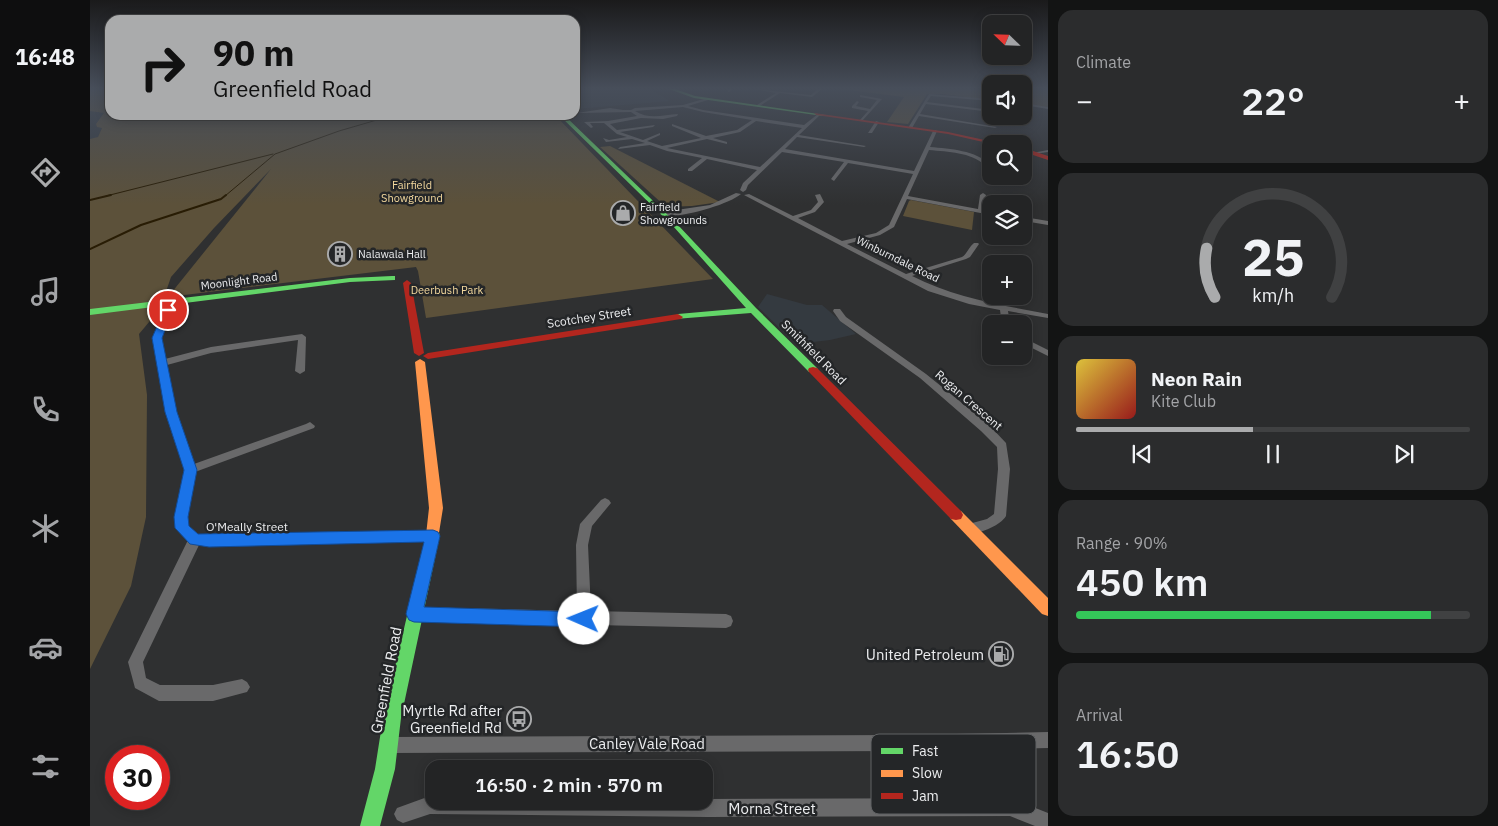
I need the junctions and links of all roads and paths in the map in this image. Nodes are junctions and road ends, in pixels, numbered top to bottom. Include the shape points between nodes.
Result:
1 (806, 127) edge
2 (574, 128) edge
3 (612, 128) edge
4 (638, 128) edge
5 (680, 128) edge
6 (744, 128) edge
7 (873, 128) edge
8 (913, 128) edge
9 (605, 130) dead end
10 (615, 130) junction
11 (935, 131) junction
12 (870, 132) dead end
13 (658, 134) dead end
14 (797, 136) junction
15 (635, 138) junction
16 (707, 138) junction
17 (982, 140) edge
18 (607, 141) dead end
19 (644, 141) junction
20 (650, 143) junction
21 (725, 143) dead end
22 (864, 146) dead end
23 (620, 148) dead end
24 (661, 148) junction
25 (928, 148) junction
26 (780, 150) junction
27 (1048, 151) edge
28 (648, 152) dead end
29 (1032, 152) edge
30 (1032, 153) edge
31 (706, 158) junction
32 (1048, 158) edge
33 (982, 161) edge
34 (847, 162) junction
35 (762, 168) junction
36 (690, 170) dead end
37 (916, 173) junction
38 (834, 179) dead end
39 (742, 193) junction
40 (818, 195) dead end
41 (905, 197) junction
42 (982, 200) edge
43 (705, 208) junction
44 (695, 210) junction
45 (980, 211) joint
46 (661, 213) junction
47 (793, 218) junction
48 (1032, 221) edge
49 (1048, 224) edge
50 (674, 225) junction
51 (842, 243) junction
52 (976, 244) dead end
53 (906, 276) junction
54 (406, 283) joint
55 (174, 302) junction
56 (1004, 308) junction
57 (753, 310) junction
58 (837, 311) dead end
59 (90, 312) edge
60 (1005, 315) edge
61 (1048, 316) edge
62 (1032, 345) edge
63 (1048, 353) edge
64 (422, 357) junction
65 (162, 363) junction
66 (300, 371) dead end
67 (310, 426) dead end
68 (190, 470) junction
69 (605, 503) dead end
70 (969, 530) junction
71 (433, 536) junction
72 (195, 539) junction
73 (1048, 609) edge
74 (414, 614) junction
75 (584, 619) junction
76 (726, 621) dead end
77 (242, 687) dead end
78 (871, 743) edge
79 (390, 745) junction
80 (871, 807) edge
81 (403, 814) dead end
82 (1028, 814) edge
83 (370, 826) edge
84 (1048, 826) edge

1 - 14 street
2 - 46 street, Smithfield Road
3 - 10 street
4 - 10 street
5 - 16 street
6 - 16 street
7 - 12 street
8 - 11 street
9 - 10 street
10 - 15 street
11 - 17 street
11 - 25 street
13 - 19 street
14 - 22 street
14 - 26 street
15 - 18 street
15 - 19 street
16 - 21 street
16 - 24 street
19 - 20 street
20 - 23 street
20 - 24 street
24 - 28 street
24 - 31 street
25 - 33 street via 961,153
25 - 37 street
26 - 34 street
26 - 35 street
27 - 29 street
30 - 32 street
31 - 35 street
31 - 36 street
34 - 37 street
34 - 38 street
35 - 39 street
37 - 41 street
39 - 43 street via 723,204
39 - 47 street, Winburndale Road
40 - 47 street via 821,202 815,210
41 - 45 street
41 - 51 street via 888,230
42 - 45 street
43 - 44 street
43 - 46 street
44 - 46 street
44 - 50 street via 674,218
46 - 50 street, Smithfield Road
47 - 51 street, Winburndale Road
48 - 49 street
50 - 57 street, Smithfield Road
51 - 53 street, Winburndale Road
52 - 53 street via 967,257
53 - 56 street, Winburndale Road via 948,295
54 - 55 street, Moonlight Road via 412,279 409,275 399,274 392,278
54 - 64 street, Greenfield Road
55 - 59 street, Moonlight Road
55 - 65 street, O'Meally Street via 157,338
56 - 60 street
56 - 61 street, Winburndale Road
57 - 64 street, Scotchey Street via 680,317
57 - 70 street, Smithfield Road
58 - 70 street, Rogan Crescent via 843,319 896,355 986,428 1002,446 1004,469 1000,516 991,523
62 - 63 street
64 - 71 street, Greenfield Road via 436,508
65 - 66 street via 211,350 302,337
65 - 68 street, O'Meally Street via 171,412
67 - 68 street
68 - 72 street, O'Meally Street via 181,517 182,528
69 - 75 street via 586,524 582,545
70 - 73 street, Smithfield Road
71 - 72 street, O'Meally Street
71 - 74 street, Greenfield Road
72 - 77 street via 135,662 140,683 159,692 213,693
74 - 75 street
74 - 79 street, Greenfield Road via 392,718
75 - 76 street
78 - 79 street, Canley Vale Road
79 - 83 street, Greenfield Road
80 - 81 street, Morna Street via 430,806
82 - 84 street, Morna Street via 1043,820

